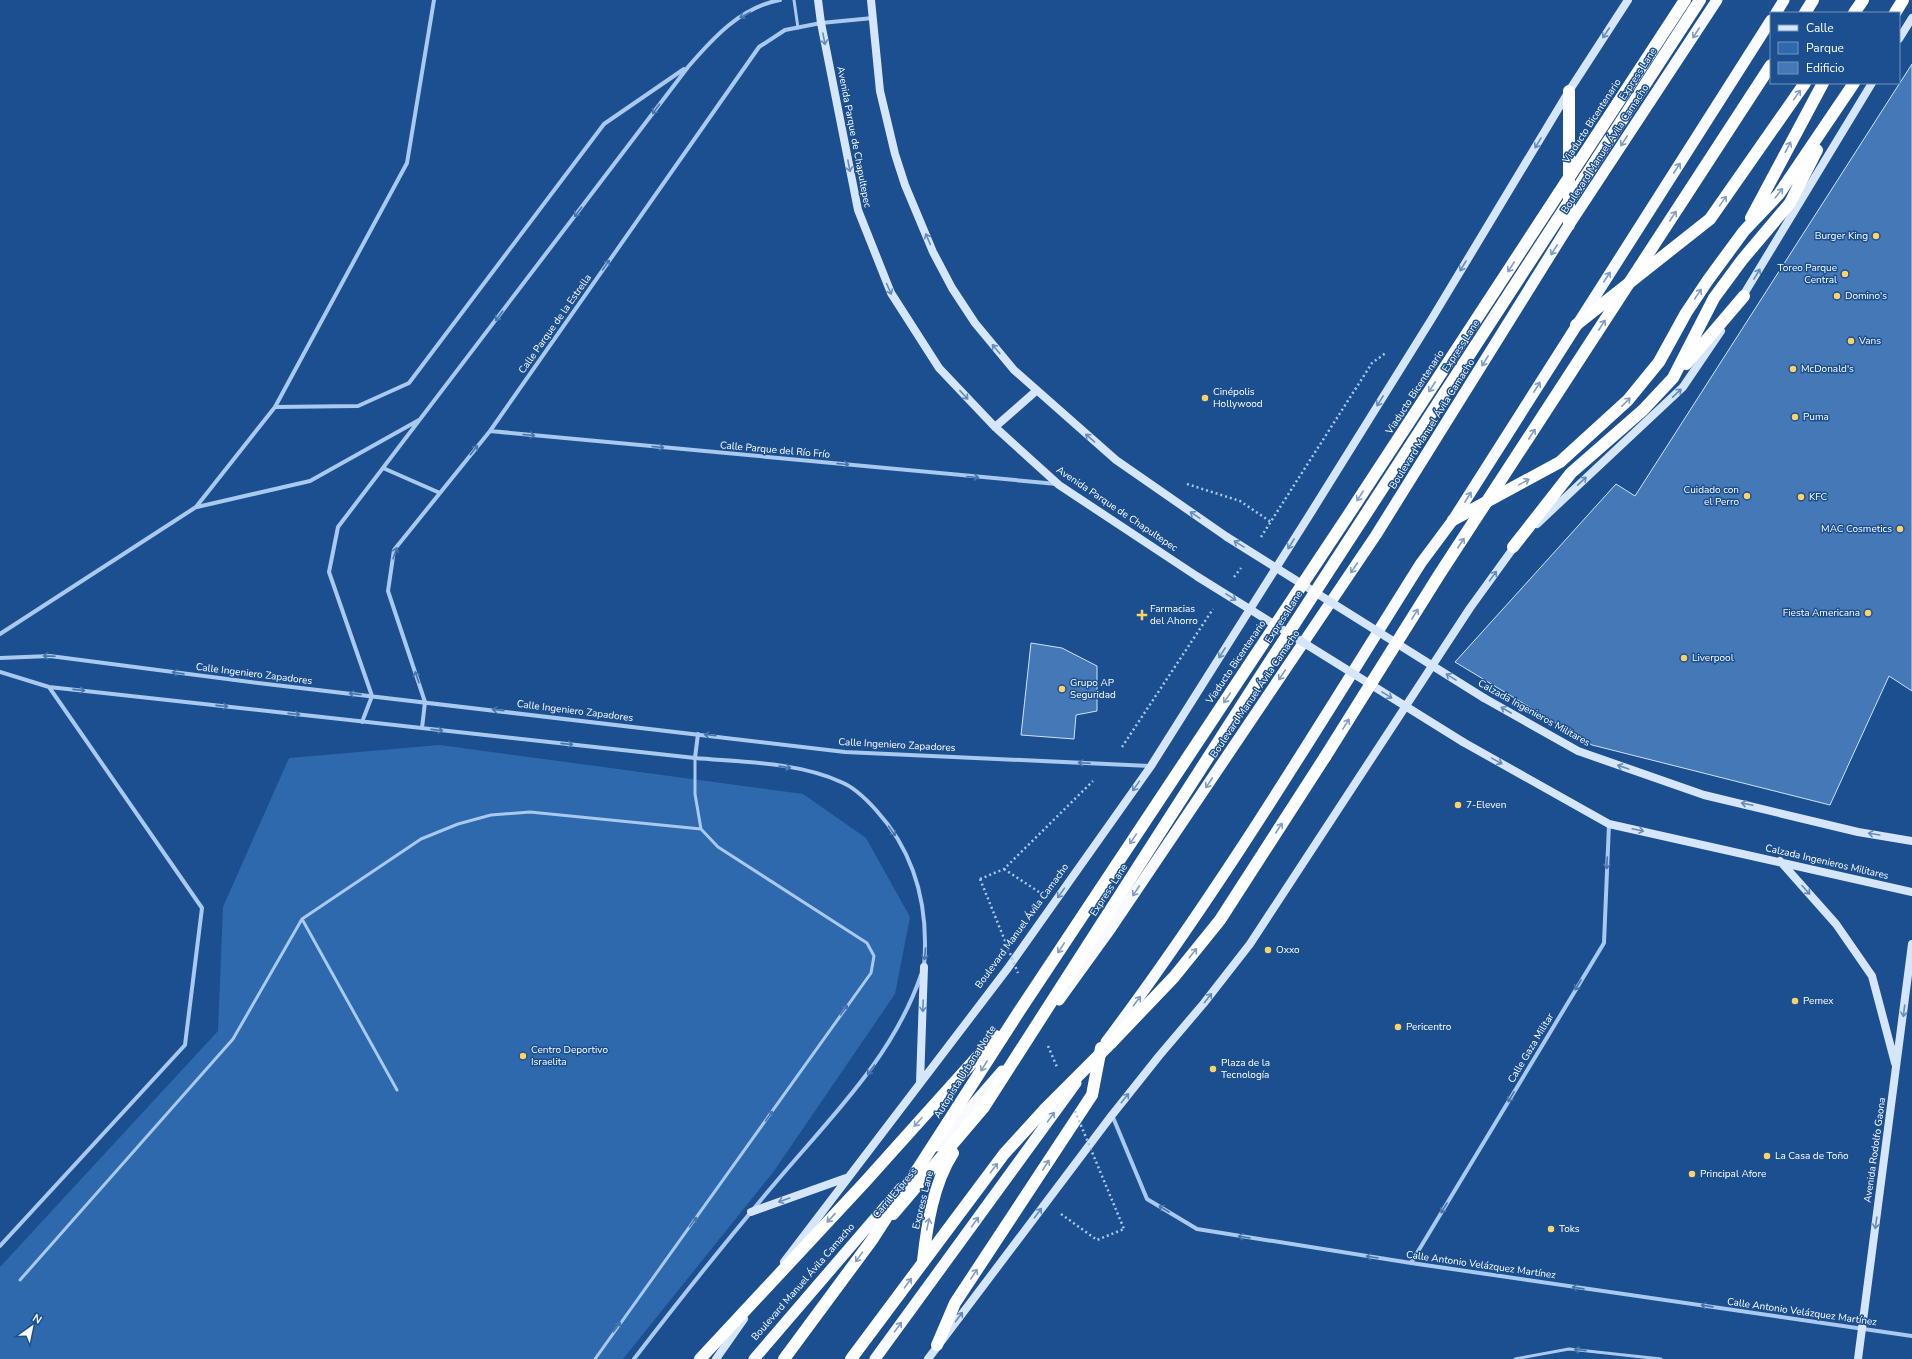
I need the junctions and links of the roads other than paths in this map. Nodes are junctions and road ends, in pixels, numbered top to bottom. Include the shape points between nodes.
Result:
1 (434, 0) edge
2 (780, 0) edge
3 (794, 0) edge
4 (818, 0) edge
5 (871, 0) edge
6 (1628, 0) edge
7 (1685, 0) edge
8 (1700, 0) edge
9 (1717, 0) edge
10 (1784, 0) edge
11 (1813, 0) edge
12 (1863, 0) edge
13 (1867, 0) edge
14 (1903, 0) edge
15 (1777, 12) edge
16 (1806, 12) edge
17 (1855, 12) edge
18 (1861, 12) edge
19 (1896, 12) edge
20 (872, 18) junction
21 (1912, 18) edge
22 (1770, 22) edge
23 (821, 23) junction
24 (798, 28) junction
25 (1900, 37) edge
26 (688, 67) junction
27 (1770, 67) edge
28 (1804, 84) edge
29 (1821, 84) edge
30 (1853, 84) edge
31 (1871, 84) edge
32 (1569, 91) junction
33 (1842, 102) junction
34 (1570, 225) junction
35 (1744, 231) junction
36 (1744, 296) junction
37 (1576, 325) junction
38 (1673, 378) junction
39 (1036, 391) junction
40 (275, 407) junction
41 (422, 418) junction
42 (995, 427) junction
43 (490, 431) junction
44 (383, 468) junction
45 (1059, 485) junction
46 (440, 493) junction
47 (196, 507) junction
48 (1453, 520) junction
49 (1513, 547) junction
50 (0, 634) edge
51 (0, 658) edge
52 (1330, 659) joint
53 (0, 672) edge
54 (48, 687) junction
55 (372, 696) junction
56 (426, 702) junction
57 (362, 722) junction
58 (422, 728) junction
59 (698, 734) junction
60 (695, 758) junction
61 (1151, 766) junction
62 (1162, 795) joint
63 (1609, 824) junction
64 (701, 828) junction
65 (1912, 841) edge
66 (1780, 861) junction
67 (1912, 892) edge
68 (302, 919) junction
69 (1912, 944) edge
70 (924, 967) junction
71 (1020, 1010) junction
72 (1101, 1048) junction
73 (1896, 1068) junction
74 (920, 1083) junction
75 (398, 1090) dead end
76 (984, 1107) junction
77 (1112, 1115) junction
78 (847, 1178) junction
79 (751, 1212) junction
80 (872, 1240) junction
81 (0, 1246) edge
82 (923, 1263) junction
83 (1411, 1263) junction
84 (20, 1280) dead end
85 (1862, 1328) junction
86 (1912, 1336) edge
87 (937, 1345) junction
88 (595, 1359) edge
89 (634, 1359) edge
90 (700, 1359) edge
91 (716, 1359) edge
92 (754, 1359) edge
93 (784, 1359) edge
94 (851, 1359) edge
95 (876, 1359) edge
96 (928, 1359) edge
97 (1514, 1359) edge
98 (1661, 1359) edge
99 (1858, 1359) edge

1 - 40 street via 407,163
2 -> 26 street via 767,2 738,18 710,41
3 - 24 lane
4 - 23 main road, Avenida Parque de Chapultepec
5 - 20 main road
6 -> 32 main road, Boulevard Manuel Ávila Camacho
7 -> 62 highway, Viaducto Bicentenario, bridge
8 - 76 highway, Express Lane, bridge
9 -> 34 highway, Boulevard Manuel Ávila Camacho
10 - 15 highway
11 - 16 highway
12 - 17 highway
13 - 18 highway
14 - 19 highway
20 - 23 street, Calle Parque de la Estrella
39 -> 20 main road via 1014,370 975,323 952,288 934,252 905,185 890,135 880,91
21 - 25 main road
37 -> 22 highway
23 - 24 street, Calle Parque de la Estrella
23 -> 42 main road, Avenida Parque de Chapultepec via 858,210 890,293 939,368
43 -> 24 street, Calle Parque de la Estrella via 759,47 785,30
26 - 40 street via 604,124 409,384 358,406
26 -> 41 street
82 -> 27 highway, bridge via 1004,1154 1174,976 1220,920 1439,575
37 -> 28 highway via 1710,219
35 -> 29 highway
30 - 33 highway
36 -> 31 main road
32 - 34 highway
32 -> 61 main road, Boulevard Manuel Ávila Camacho via 1427,327
35 -> 33 highway via 1779,194
33 - 38 highway via 1790,203 1714,298
34 -> 92 highway, Boulevard Manuel Ávila Camacho via 1376,535 1111,928 1030,1039
48 -> 35 highway via 1560,462 1628,400 1659,362 1686,313
36 - 38 highway
49 -> 36 main road via 1683,387
48 -> 37 highway
38 - 49 highway via 1643,410 1571,473
39 - 42 main road
65 -> 39 main road, Calzada Ingenieros Militares, bridge via 1858,832 1704,795 1578,751 1484,698 1227,537 1116,460
40 - 47 street
41 - 44 street
41 - 47 street via 310,482
42 - 45 main road, Avenida Parque de Chapultepec
43 -> 45 street, Calle Parque del Río Frío
46 -> 43 street, Calle Parque de la Estrella
44 - 46 street
44 - 55 street via 338,527 329,572
45 -> 52 main road, Avenida Parque de Chapultepec, bridge via 1198,577
56 -> 46 street, Calle Parque de la Estrella via 388,591 394,550
47 - 50 street
72 -> 48 highway via 1143,993 1248,839 1421,563
77 -> 49 main road via 1250,944 1466,614
55 -> 51 street, Calle Ingeniero Zapadores via 50,656
52 -> 63 main road, Calzada Ingenieros Militares, bridge via 1463,742
53 - 54 street
54 -> 57 street
54 - 81 street via 202,908 185,1044
55 - 56 street, Calle Ingeniero Zapadores
55 - 57 street
56 - 58 street, Calle Parque de la Estrella
59 -> 56 street, Calle Ingeniero Zapadores
57 - 58 street
58 -> 60 street
59 - 60 street
61 -> 59 street, Calle Ingeniero Zapadores via 845,752
60 - 64 lane via 695,794
60 -> 70 street via 746,762 822,774 842,782 868,802 898,838 916,878 925,920
61 -> 74 main road, Boulevard Manuel Ávila Camacho via 1008,968
62 -> 71 highway, Autopista Urbana Norte, bridge
63 -> 66 main road, Calzada Ingenieros Militares
63 -> 83 street, Calle Gaza Militar via 1604,943
64 - 68 lane via 530,812 491,815 422,838
88 -> 64 lane via 871,973 874,956 867,943 718,846
66 - 67 main road, Calzada Ingenieros Militares
66 -> 73 main road via 1836,924 1872,976
68 - 75 lane
68 - 84 lane via 233,1038
69 -> 73 main road, Avenida Rodolfo Gaona
70 -> 74 main road
70 -> 79 street via 914,996 886,1049 869,1073
71 -> 80 highway, Autopista Urbana Norte, bridge
71 -> 90 highway, bridge
87 -> 72 highway via 955,1303 1092,1095
95 -> 72 highway
73 -> 85 main road, Avenida Rodolfo Gaona
74 - 78 main road, Boulevard Manuel Ávila Camacho
76 - 80 highway, Carril Express, bridge
82 -> 76 highway, Express Lane via 927,1225 944,1167
83 -> 77 street, Calle Antonio Velázquez Martínez via 1197,1229 1147,1199
87 -> 77 main road
78 -> 79 main road
78 - 91 main road, Boulevard Manuel Ávila Camacho
79 - 89 street
80 -> 93 highway, Autopista Urbana Norte, bridge
94 -> 82 highway
85 -> 83 street, Calle Antonio Velázquez Martínez
85 - 86 street, Calle Antonio Velázquez Martínez
85 - 99 main road, Avenida Rodolfo Gaona
87 - 96 main road
98 -> 97 lane via 1569,1349

